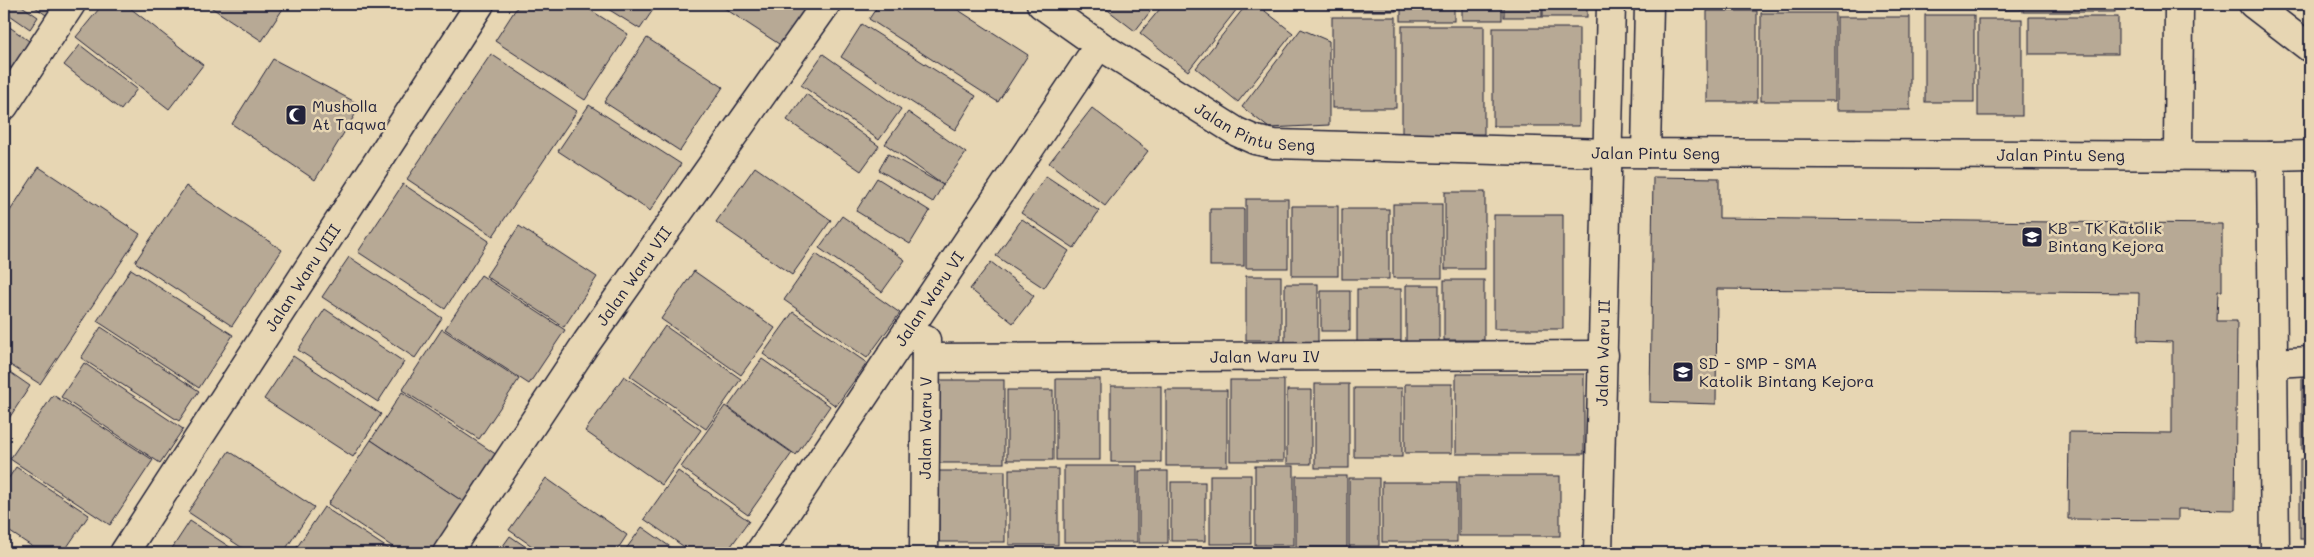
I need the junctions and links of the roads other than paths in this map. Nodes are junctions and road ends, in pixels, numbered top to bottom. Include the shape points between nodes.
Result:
1 (71, 4) edge
2 (480, 4) edge
3 (826, 4) edge
4 (1041, 4) edge
5 (1611, 4) edge
6 (1649, 4) edge
7 (2179, 4) edge
8 (2253, 4) edge
9 (1099, 45) junction
10 (2310, 48) edge
11 (4, 106) edge
12 (1609, 153) junction
13 (1646, 153) junction
14 (2310, 155) edge
15 (2178, 156) junction
16 (2271, 156) junction
17 (927, 303) junction
18 (1604, 355) junction
19 (926, 358) junction
20 (2310, 361) edge
21 (2273, 363) junction
22 (124, 553) edge
23 (447, 553) edge
24 (759, 553) edge
25 (924, 553) edge
26 (1598, 553) edge
27 (2275, 553) edge

1 - 11 street
2 - 22 street, Jalan Waru VIII
3 - 23 street, Jalan Waru VII via 587,342
4 - 9 street, Jalan Pintu Seng
5 - 12 street, Jalan Waru II
6 - 13 street
7 - 15 street
8 - 10 street
9 - 12 street, Jalan Pintu Seng via 1254,140 1274,144
9 - 17 street, Jalan Waru VI
12 - 13 street, Jalan Pintu Seng
12 - 18 street, Jalan Waru II
13 - 15 street, Jalan Pintu Seng
14 - 16 street, Jalan Pintu Seng
15 - 16 street, Jalan Pintu Seng
16 - 21 street
17 - 19 street, Jalan Waru V
17 - 24 street, Jalan Waru VI
18 - 19 street, Jalan Waru IV
18 - 26 street, Jalan Waru II
19 - 25 street, Jalan Waru V
20 - 21 street
21 - 27 street

